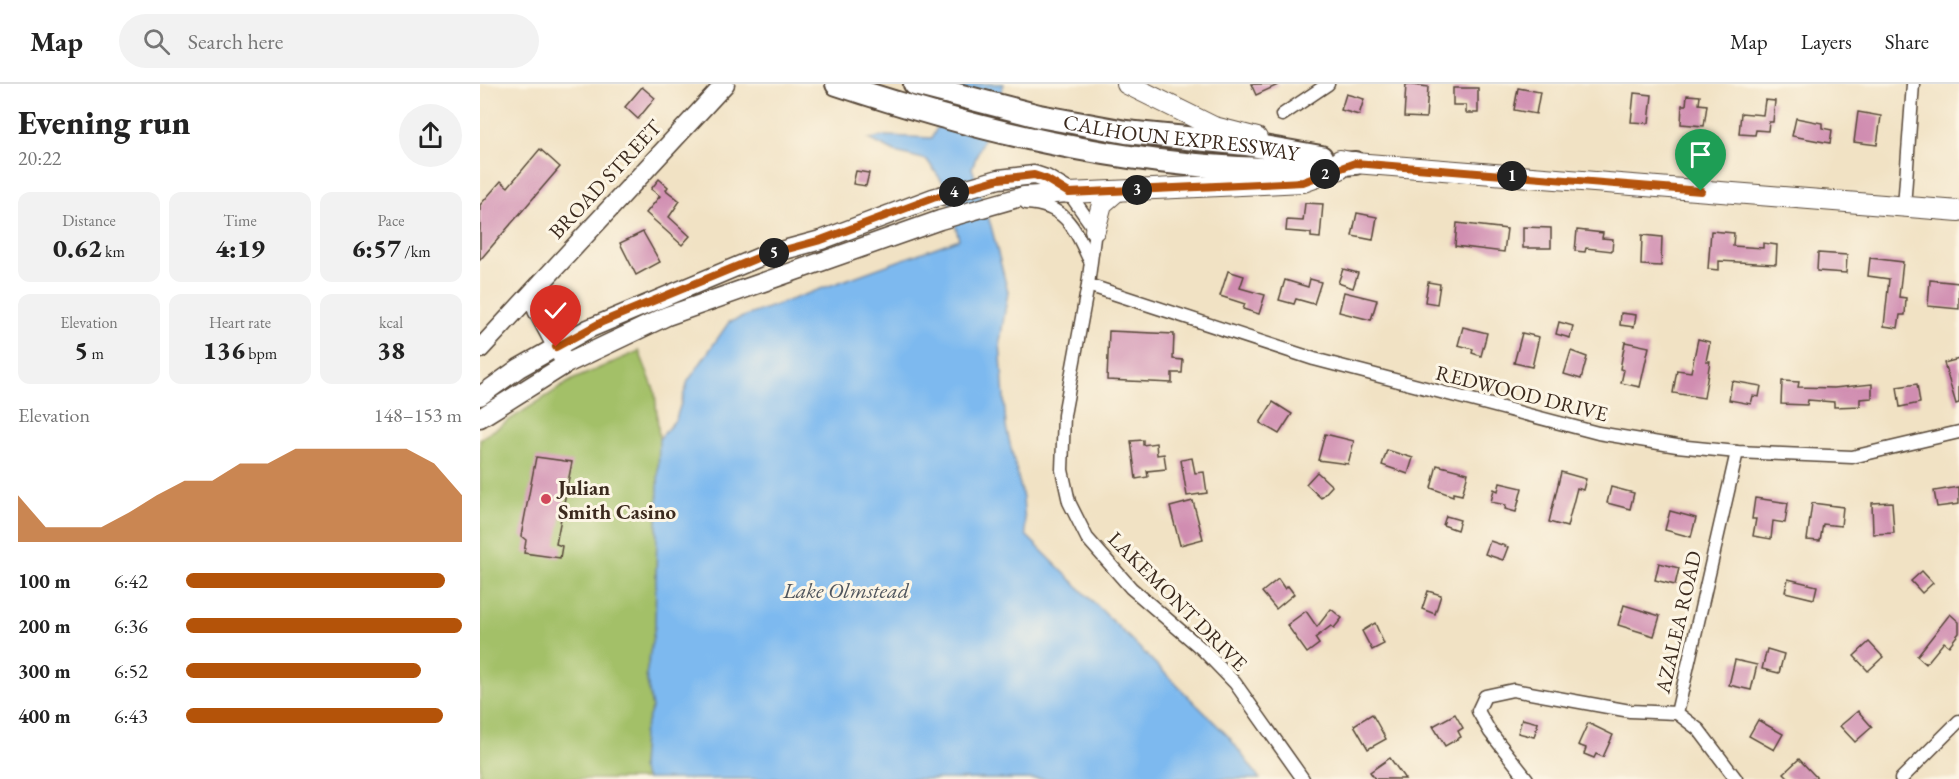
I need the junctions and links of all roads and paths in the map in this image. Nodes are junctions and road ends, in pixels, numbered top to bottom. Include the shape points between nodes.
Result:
1 (725, 84) edge
2 (837, 84) edge
3 (915, 84) edge
4 (1127, 84) edge
5 (1328, 84) edge
6 (1913, 84) edge
7 (1282, 115) dead end
8 (1355, 163) junction
9 (1117, 191) junction
10 (1069, 193) junction
11 (1004, 202) junction
12 (1904, 207) junction
13 (1959, 211) edge
14 (1095, 230) junction
15 (1089, 259) junction
16 (543, 279) junction
17 (1088, 285) junction
18 (556, 347) junction
19 (480, 349) edge
20 (566, 364) junction
21 (480, 396) edge
22 (480, 418) edge
23 (1959, 432) edge
24 (1737, 452) junction
25 (1677, 713) junction
26 (1959, 721) edge
27 (1303, 779) edge
28 (1527, 779) edge
29 (1736, 779) edge
30 (1901, 779) edge

1 - 16 main road, BROAD STREET
2 - 8 highway, CALHOUN EXPRESSWAY via 962,123 1134,157 1255,169
3 - 8 highway, CALHOUN EXPRESSWAY via 1039,116 1126,132 1246,144
4 - 8 main road via 1214,127
5 - 7 street
6 - 12 street
8 - 9 main road via 1303,182
8 - 12 main road
9 - 10 main road
9 - 14 main road via 1102,204
10 - 11 main road via 1024,196
10 - 14 street
10 - 18 main road via 1034,175 999,179 933,198 821,240 762,256 602,322
11 - 15 street, LAKEMONT DRIVE via 1046,204 1062,214 1076,231
11 - 20 main road via 940,220 667,316
12 - 13 main road
14 - 15 street, LAKEMONT DRIVE
15 - 17 street, LAKEMONT DRIVE
16 - 18 main road via 537,310
16 - 19 main road, BROAD STREET
17 - 24 street, REDWOOD DRIVE via 1314,359 1442,394 1598,433
17 - 27 street, LAKEMONT DRIVE via 1064,415 1062,470 1069,502 1087,538 1131,588 1235,683
18 - 20 main road
18 - 21 main road
20 - 22 main road
23 - 24 street, REDWOOD DRIVE via 1852,457
24 - 25 street, AZALEA ROAD
25 - 28 street via 1630,711 1513,690 1485,696 1478,711
25 - 29 street, AZALEA ROAD via 1699,730
26 - 30 street

